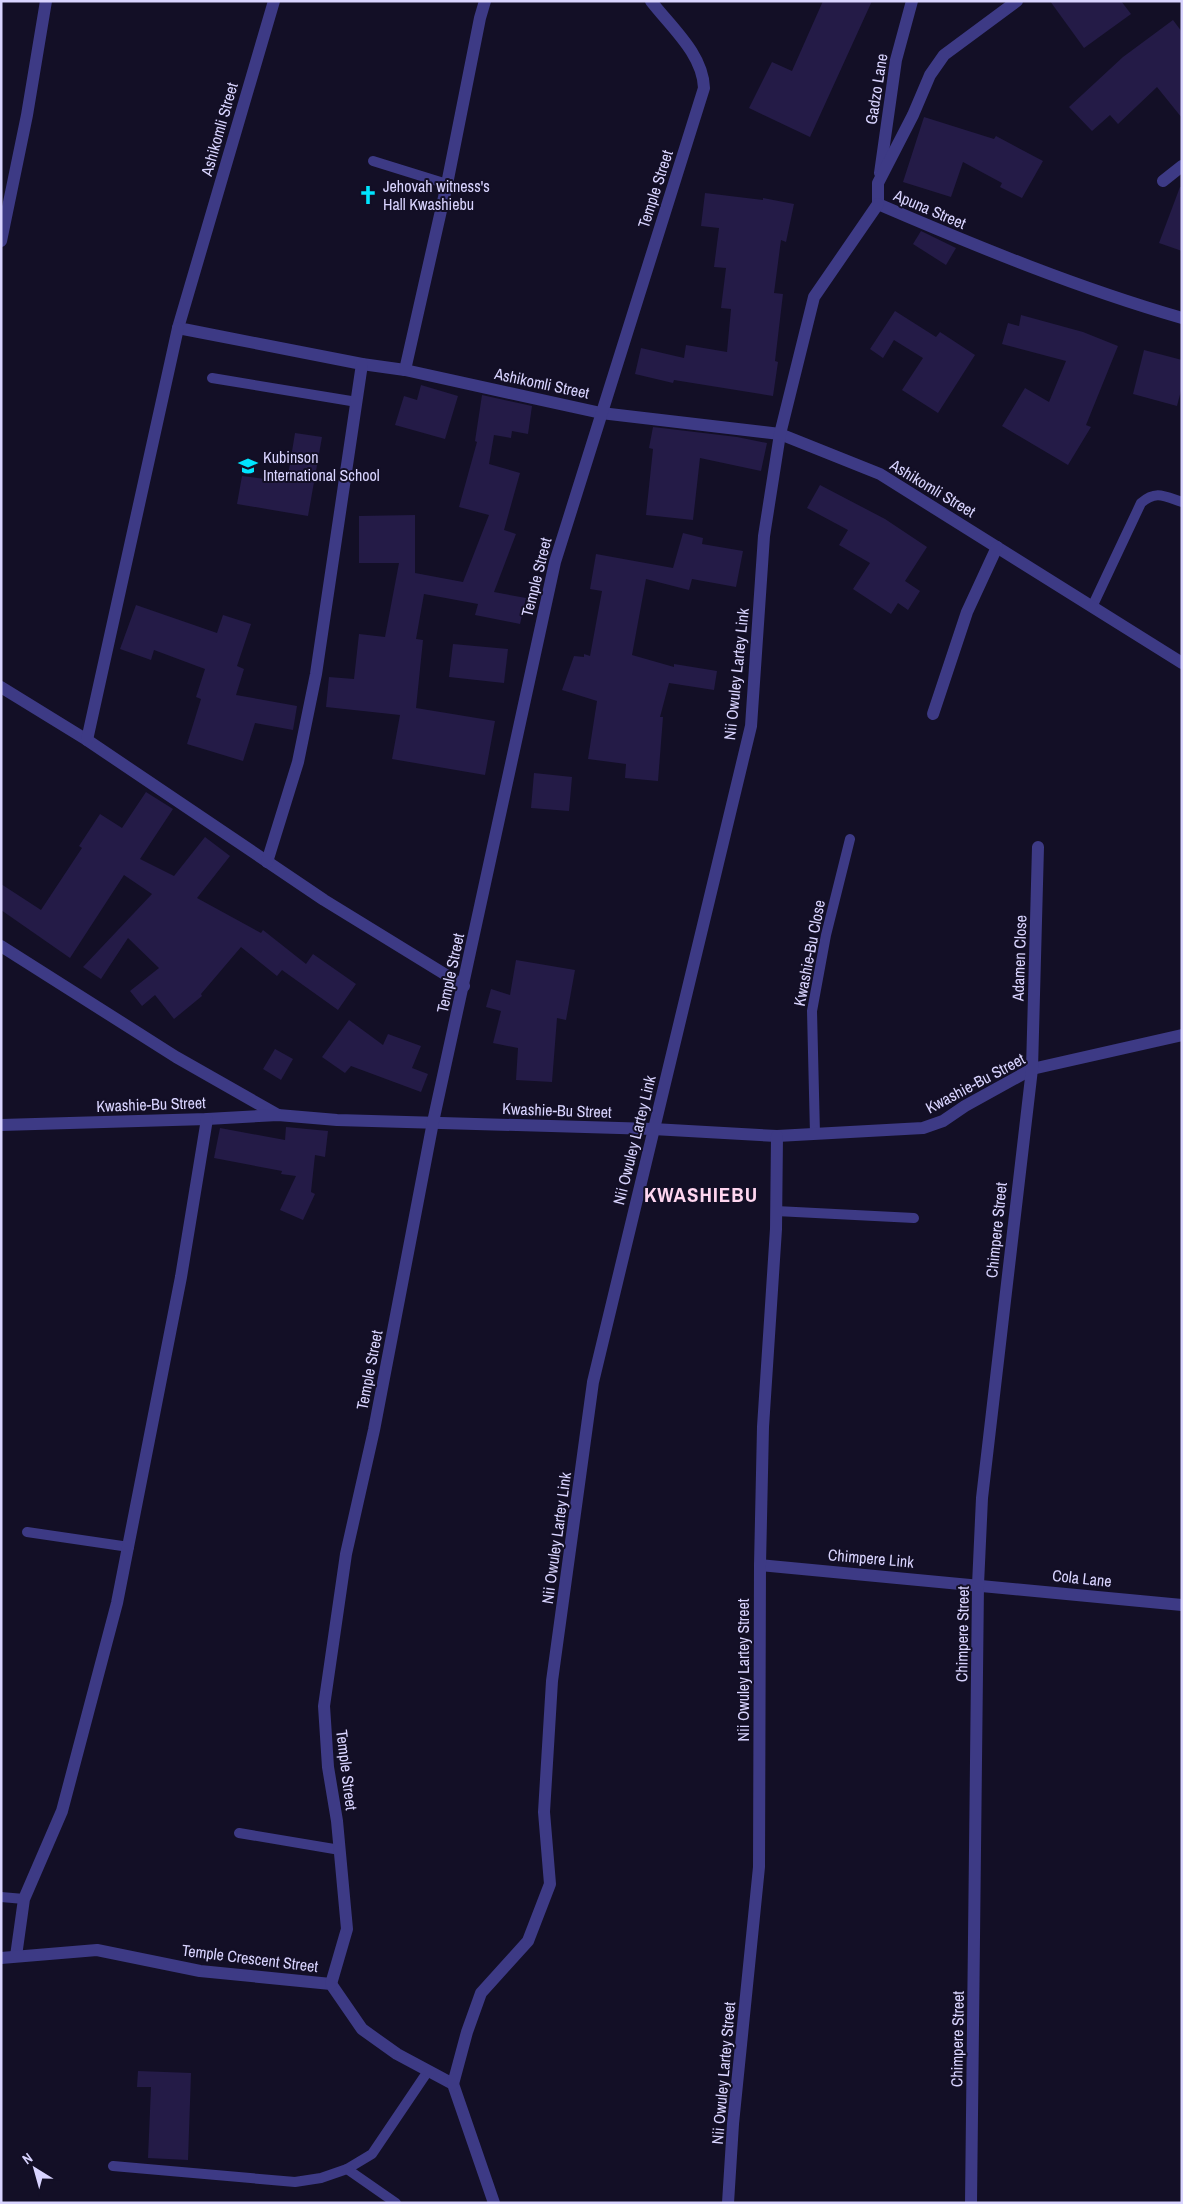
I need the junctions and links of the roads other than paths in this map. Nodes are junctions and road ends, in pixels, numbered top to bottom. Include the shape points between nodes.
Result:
1 (46, 1) edge
2 (274, 1) edge
3 (485, 1) edge
4 (651, 1) edge
5 (912, 1) edge
6 (1017, 1) edge
7 (373, 161) dead end
8 (1182, 166) edge
9 (1163, 180) dead end
10 (878, 183) junction
11 (447, 184) junction
12 (878, 204) junction
13 (1, 241) edge
14 (1182, 318) edge
15 (178, 328) junction
16 (362, 364) junction
17 (405, 370) junction
18 (212, 378) dead end
19 (356, 402) junction
20 (601, 413) junction
21 (780, 434) junction
22 (1182, 502) edge
23 (997, 547) junction
24 (1092, 607) junction
25 (1182, 663) edge
26 (1, 686) edge
27 (933, 714) dead end
28 (87, 740) junction
29 (850, 839) dead end
30 (1038, 848) dead end
31 (268, 862) junction
32 (1, 946) edge
33 (464, 986) junction
34 (1182, 1036) edge
35 (1032, 1069) junction
36 (278, 1115) junction
37 (207, 1119) junction
38 (433, 1122) junction
39 (1, 1125) edge
40 (653, 1129) junction
41 (815, 1134) junction
42 (777, 1136) junction
43 (776, 1211) junction
44 (914, 1218) dead end
45 (27, 1532) dead end
46 (128, 1547) junction
47 (760, 1564) junction
48 (978, 1585) junction
49 (1182, 1604) edge
50 (239, 1833) dead end
51 (340, 1850) junction
52 (1, 1897) edge
53 (24, 1899) junction
54 (16, 1956) junction
55 (1, 1958) edge
56 (331, 1984) junction
57 (428, 2071) junction
58 (453, 2084) junction
59 (113, 2166) dead end
60 (348, 2169) junction
61 (396, 2203) edge
62 (494, 2203) edge
63 (728, 2203) edge
64 (971, 2203) edge

1 - 13 street via 28,115
2 - 15 street, Ashikomli Street
3 - 11 street
4 - 20 street, Temple Street via 699,61 704,88
5 - 10 street, Gadzo Lane via 896,60
6 - 10 street, Apuna Street via 944,55 930,76
7 - 11 lane
8 - 9 street
10 - 12 street, Apuna Street
11 - 17 street
12 - 14 street, Apuna Street via 1108,296
12 - 21 street, Nii Owuley Lartey Link via 814,297
15 - 16 street, Ashikomli Street
15 - 28 street
16 - 17 street, Ashikomli Street
16 - 19 street
17 - 20 street, Ashikomli Street
18 - 19 lane
19 - 31 street via 316,674 298,762
20 - 21 street, Ashikomli Street
20 - 33 street, Temple Street via 555,562
21 - 23 street, Ashikomli Street via 880,474
21 - 40 street, Nii Owuley Lartey Link via 764,536 751,726
22 - 24 lane via 1158,494 1140,503
23 - 24 street, Ashikomli Street
23 - 27 street via 967,612
24 - 25 street, Ashikomli Street
26 - 28 street
28 - 31 street
29 - 41 lane, Kwashie-Bu Close via 826,935 812,1011
30 - 35 street, Adamen Close
31 - 33 street
32 - 36 street via 176,1057
33 - 38 street, Temple Street
34 - 35 street, Kwashie-Bu Street
35 - 41 street, Kwashie-Bu Street via 943,1121 923,1128
35 - 48 street, Chimpere Street via 982,1498
36 - 37 street, Kwashie-Bu Street
36 - 38 street, Kwashie-Bu Street
37 - 39 street, Kwashie-Bu Street
37 - 46 street via 182,1277
38 - 40 street, Kwashie-Bu Street
38 - 51 street, Temple Street via 374,1430 346,1554 324,1706 328,1767
40 - 42 street, Kwashie-Bu Street
40 - 58 street, Nii Owuley Lartey Link via 593,1382 552,1681 544,1812 550,1884 528,1941 481,1993 466,2032
41 - 42 street, Kwashie-Bu Street
42 - 43 street, Nii Owuley Lartey Street
43 - 44 lane
43 - 47 street, Nii Owuley Lartey Street via 763,1427
45 - 46 lane
46 - 53 street via 117,1603 62,1811
47 - 48 street, Chimpere Link
47 - 63 street, Nii Owuley Lartey Street via 759,1867
48 - 49 street, Cola Lane
48 - 64 street, Chimpere Street
50 - 51 lane
51 - 56 street, Temple Street via 347,1929
52 - 53 lane
53 - 54 street
54 - 55 street, Temple Crescent Street
54 - 56 street, Temple Crescent Street via 97,1950 200,1971
56 - 57 street, Temple Crescent Street via 362,2029
57 - 58 street, Temple Crescent Street
57 - 60 lane via 372,2154
58 - 62 street
59 - 60 lane via 295,2182
60 - 61 lane

